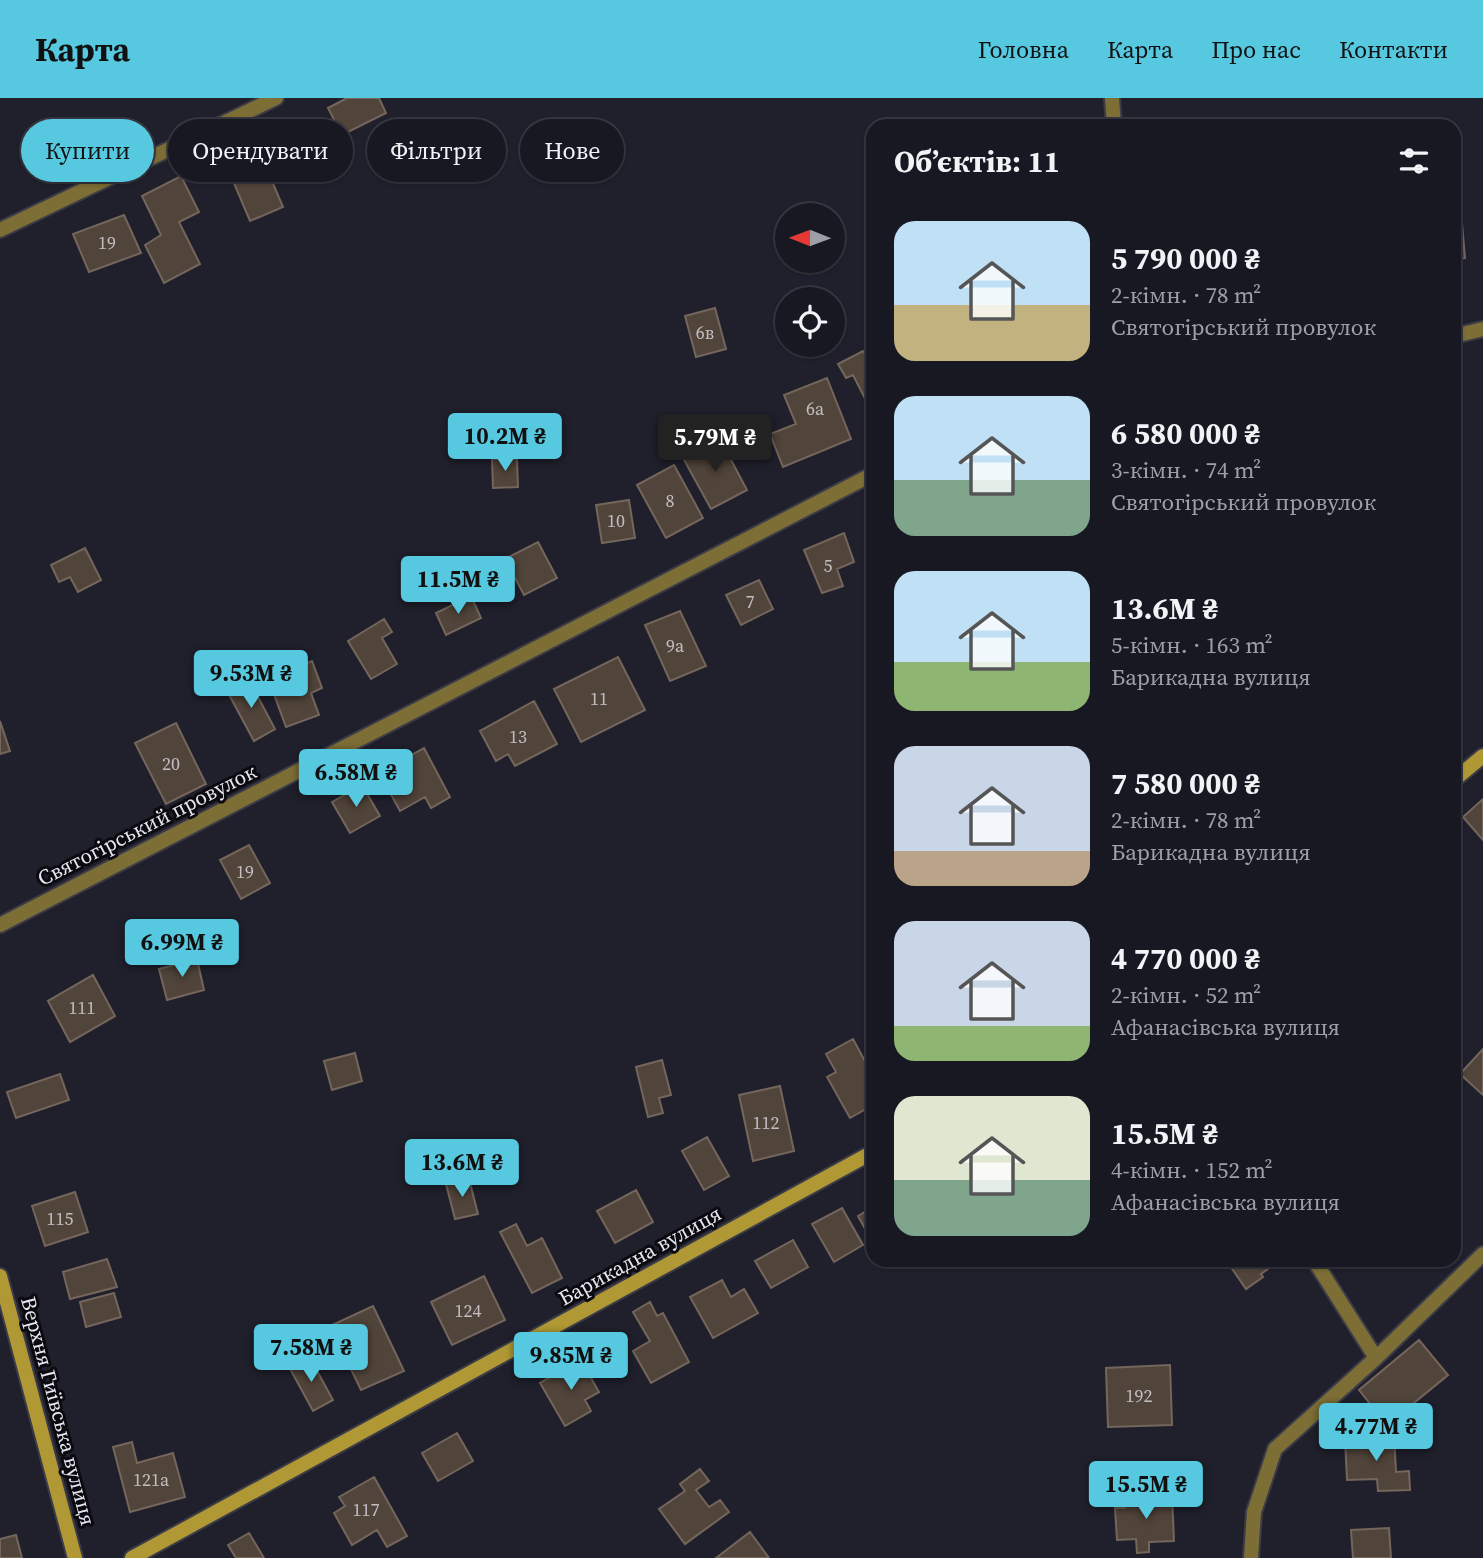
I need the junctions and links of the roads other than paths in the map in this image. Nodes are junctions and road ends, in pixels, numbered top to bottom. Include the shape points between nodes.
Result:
1 (276, 98) edge
2 (1112, 98) edge
3 (1114, 119) edge
4 (0, 230) edge
5 (1483, 329) edge
6 (1461, 335) edge
7 (866, 478) edge
8 (1483, 756) edge
9 (1461, 774) edge
10 (0, 925) edge
11 (866, 1156) edge
12 (1483, 1254) edge
13 (1318, 1267) edge
14 (0, 1276) edge
15 (1376, 1358) junction
16 (75, 1558) edge
17 (132, 1558) edge
18 (1251, 1558) edge

1 - 4 street
2 - 3 street
5 - 6 street
7 - 10 street, Святогірський провулок
8 - 9 street
11 - 17 street, Барикадна вулиця
12 - 15 street
13 - 15 street
14 - 16 street, Верхня Гиївська вулиця
15 - 18 street via 1275,1449 1254,1512

